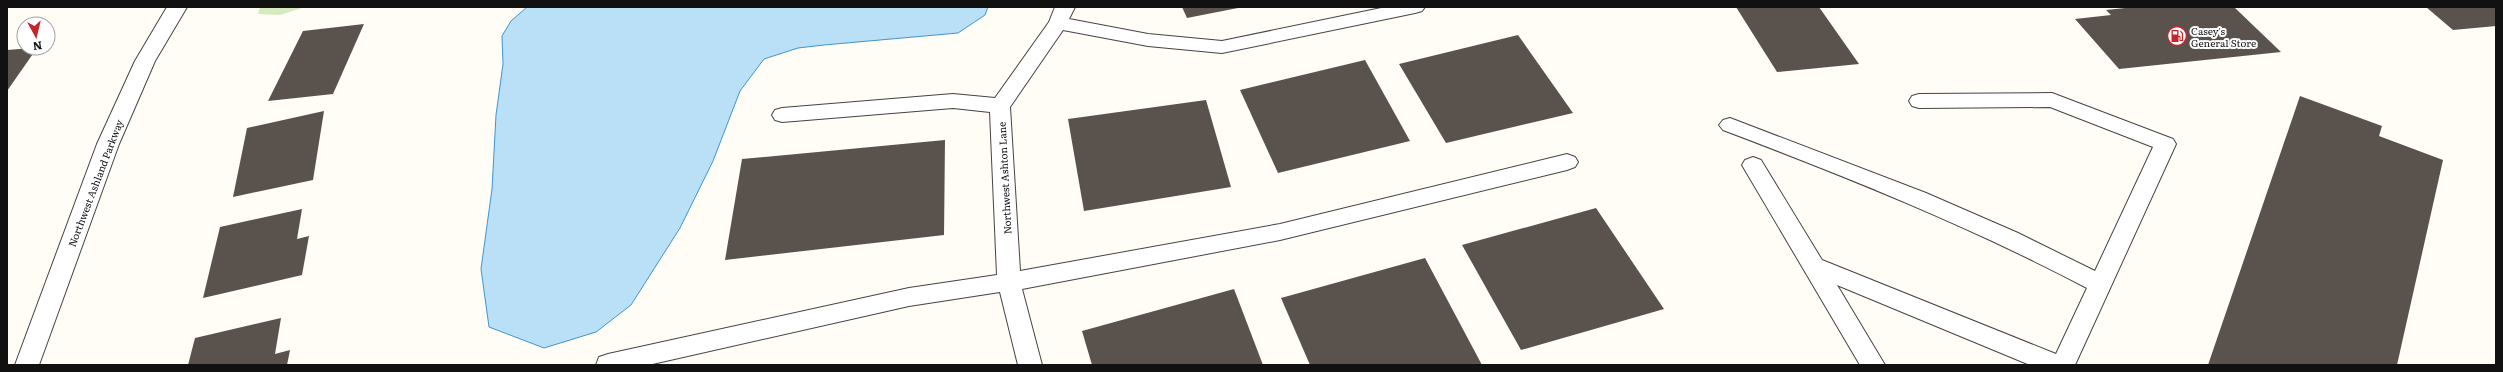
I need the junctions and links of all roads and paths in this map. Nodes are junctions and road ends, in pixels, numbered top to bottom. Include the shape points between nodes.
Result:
1 (177, 7) edge
2 (1414, 7) edge
3 (1061, 15) edge
4 (1919, 101) dead end
5 (1000, 106) junction
6 (782, 115) dead end
7 (1730, 125) dead end
8 (1567, 162) dead end
9 (1752, 164) dead end
10 (1814, 266) junction
11 (1009, 282) junction
12 (2100, 284) junction
13 (608, 364) dead end
14 (27, 365) edge
15 (1030, 365) edge
16 (1873, 365) edge
17 (2056, 365) edge
18 (2063, 365) edge

1 - 14 street, Northwest Ashland Parkway via 145,61 108,144
2 - 3 street via 1222,47 1148,40
3 - 5 street
4 - 12 street via 2052,100 2165,144
5 - 6 street via 953,101
5 - 11 street, Northwest Ashton Lane
7 - 12 street via 1854,171 2053,259
8 - 11 street via 1280,232
9 - 10 street
10 - 16 street
10 - 17 street
11 - 13 street via 909,297
11 - 15 street, Northwest Ashton Lane
12 - 18 street

